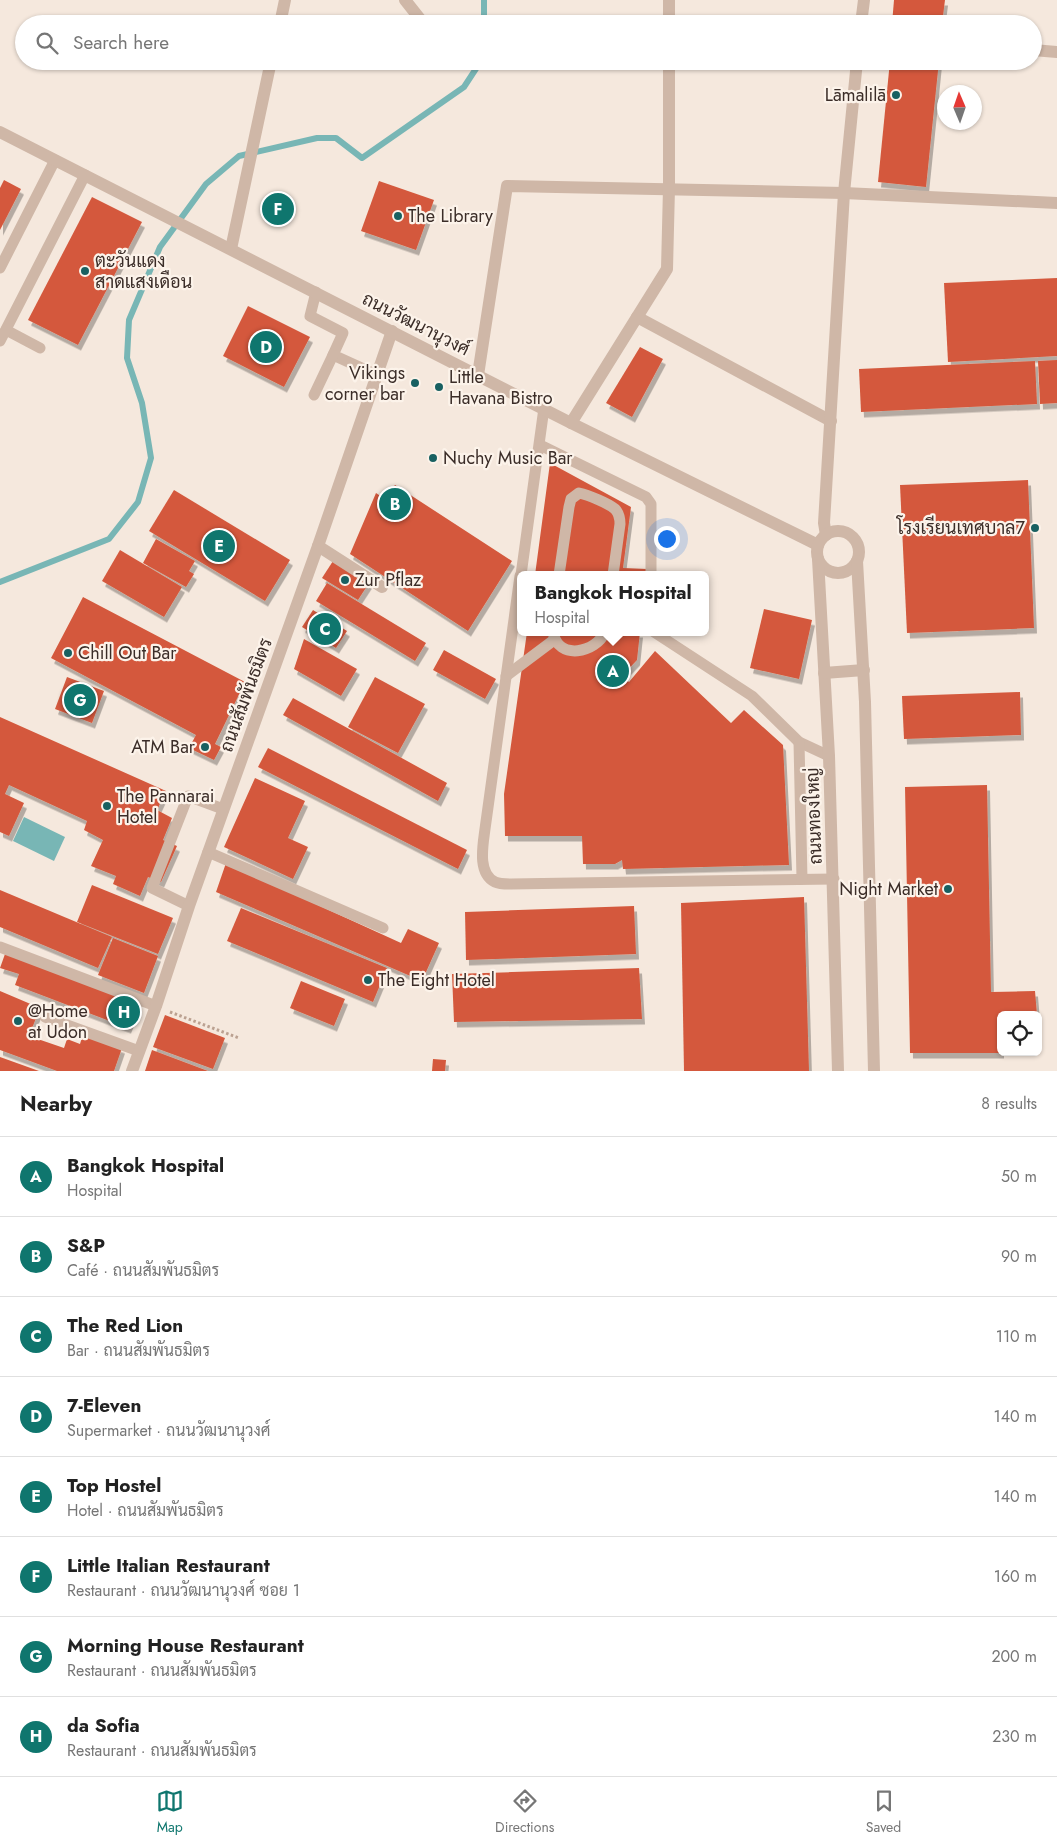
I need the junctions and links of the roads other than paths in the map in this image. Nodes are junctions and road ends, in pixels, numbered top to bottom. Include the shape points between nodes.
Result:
1 (285, 0) edge
2 (405, 0) edge
3 (669, 0) edge
4 (864, 0) edge
5 (282, 15) edge
6 (417, 15) edge
7 (669, 15) edge
8 (862, 15) edge
9 (1042, 51) edge
10 (1057, 52) edge
11 (270, 70) edge
12 (669, 70) edge
13 (856, 70) edge
14 (0, 132) edge
15 (55, 160) junction
16 (85, 175) junction
17 (669, 188) junction
18 (844, 193) junction
19 (1057, 203) edge
20 (231, 249) junction
21 (0, 268) edge
22 (316, 292) junction
23 (637, 316) junction
24 (6, 330) junction
25 (392, 331) junction
26 (0, 341) edge
27 (40, 348) dead end
28 (333, 355) junction
29 (377, 375) junction
30 (478, 375) junction
31 (314, 395) dead end
32 (544, 408) junction
33 (831, 421) junction
34 (572, 423) junction
35 (540, 444) junction
36 (822, 540) junction
37 (318, 546) junction
38 (818, 559) junction
39 (857, 561) junction
40 (522, 571) edge
41 (561, 571) edge
42 (614, 571) edge
43 (651, 571) edge
44 (382, 587) dead end
45 (517, 602) edge
46 (553, 636) edge
47 (603, 636) edge
48 (660, 636) edge
49 (864, 670) junction
50 (824, 673) junction
51 (506, 676) junction
52 (799, 742) junction
53 (829, 756) junction
54 (223, 809) junction
55 (208, 852) junction
56 (802, 879) junction
57 (834, 879) junction
58 (189, 906) junction
59 (383, 928) dead end
60 (0, 947) edge
61 (156, 1006) junction
62 (45, 1017) dead end
63 (139, 1051) junction
64 (132, 1071) edge
65 (838, 1071) edge
66 (874, 1071) edge

1 - 5 street
2 - 6 street
3 - 7 street
4 - 8 street
9 - 10 street
11 - 20 street
12 - 17 street
13 - 18 street
14 - 15 street, ถนนวัฒนานุวงศ์
15 - 16 street, ถนนวัฒนานุวงศ์
15 - 21 lane
16 - 20 street, ถนนวัฒนานุวงศ์
16 - 24 lane
17 - 18 street
17 - 23 street via 667,269
17 - 30 street via 507,186
18 - 19 street
18 - 33 street
20 - 22 street, ถนนวัฒนานุวงศ์
22 - 25 street, ถนนวัฒนานุวงศ์
22 - 28 lane via 310,316 343,333
23 - 33 street
23 - 34 street
24 - 26 lane
24 - 27 lane
25 - 29 street, ถนนสัมพันธมิตร
25 - 30 street, ถนนวัฒนานุวงศ์
28 - 29 lane
28 - 31 lane
29 - 37 street, ถนนสัมพันธมิตร
30 - 32 street, ถนนวัฒนานุวงศ์
32 - 34 street, ถนนวัฒนานุวงศ์
32 - 35 lane
33 - 36 street
34 - 36 street, ถนนวัฒนานุวงศ์
35 - 40 lane
35 - 43 lane via 646,497 651,504
36 - 38 street
36 - 39 street via 838,531 849,534 859,549
37 - 44 street
37 - 54 street, ถนนสัมพันธมิตร
38 - 39 street via 824,568 834,573 850,570
38 - 50 street, ถนนทองใหญ่
39 - 49 street
41 - 42 lane via 569,507 578,493 615,510 620,517
45 - 51 lane
46 - 47 lane via 562,649 583,649 600,642
46 - 51 lane
48 - 52 lane via 752,696
49 - 50 street
49 - 66 street
50 - 53 street, ถนนทองใหญ่
51 - 56 lane via 482,856 487,875 495,882
52 - 53 lane
52 - 56 lane
53 - 57 street, ถนนทองใหญ่
54 - 55 street, ถนนสัมพันธมิตร
54 - 58 lane via 188,796 152,888
55 - 58 street, ถนนสัมพันธมิตร
55 - 59 lane
56 - 57 lane
57 - 65 street, ถนนทองใหญ่
58 - 61 street, ถนนสัมพันธมิตร
60 - 61 lane
61 - 63 street, ถนนสัมพันธมิตร
62 - 63 lane
63 - 64 street, ถนนสัมพันธมิตร

